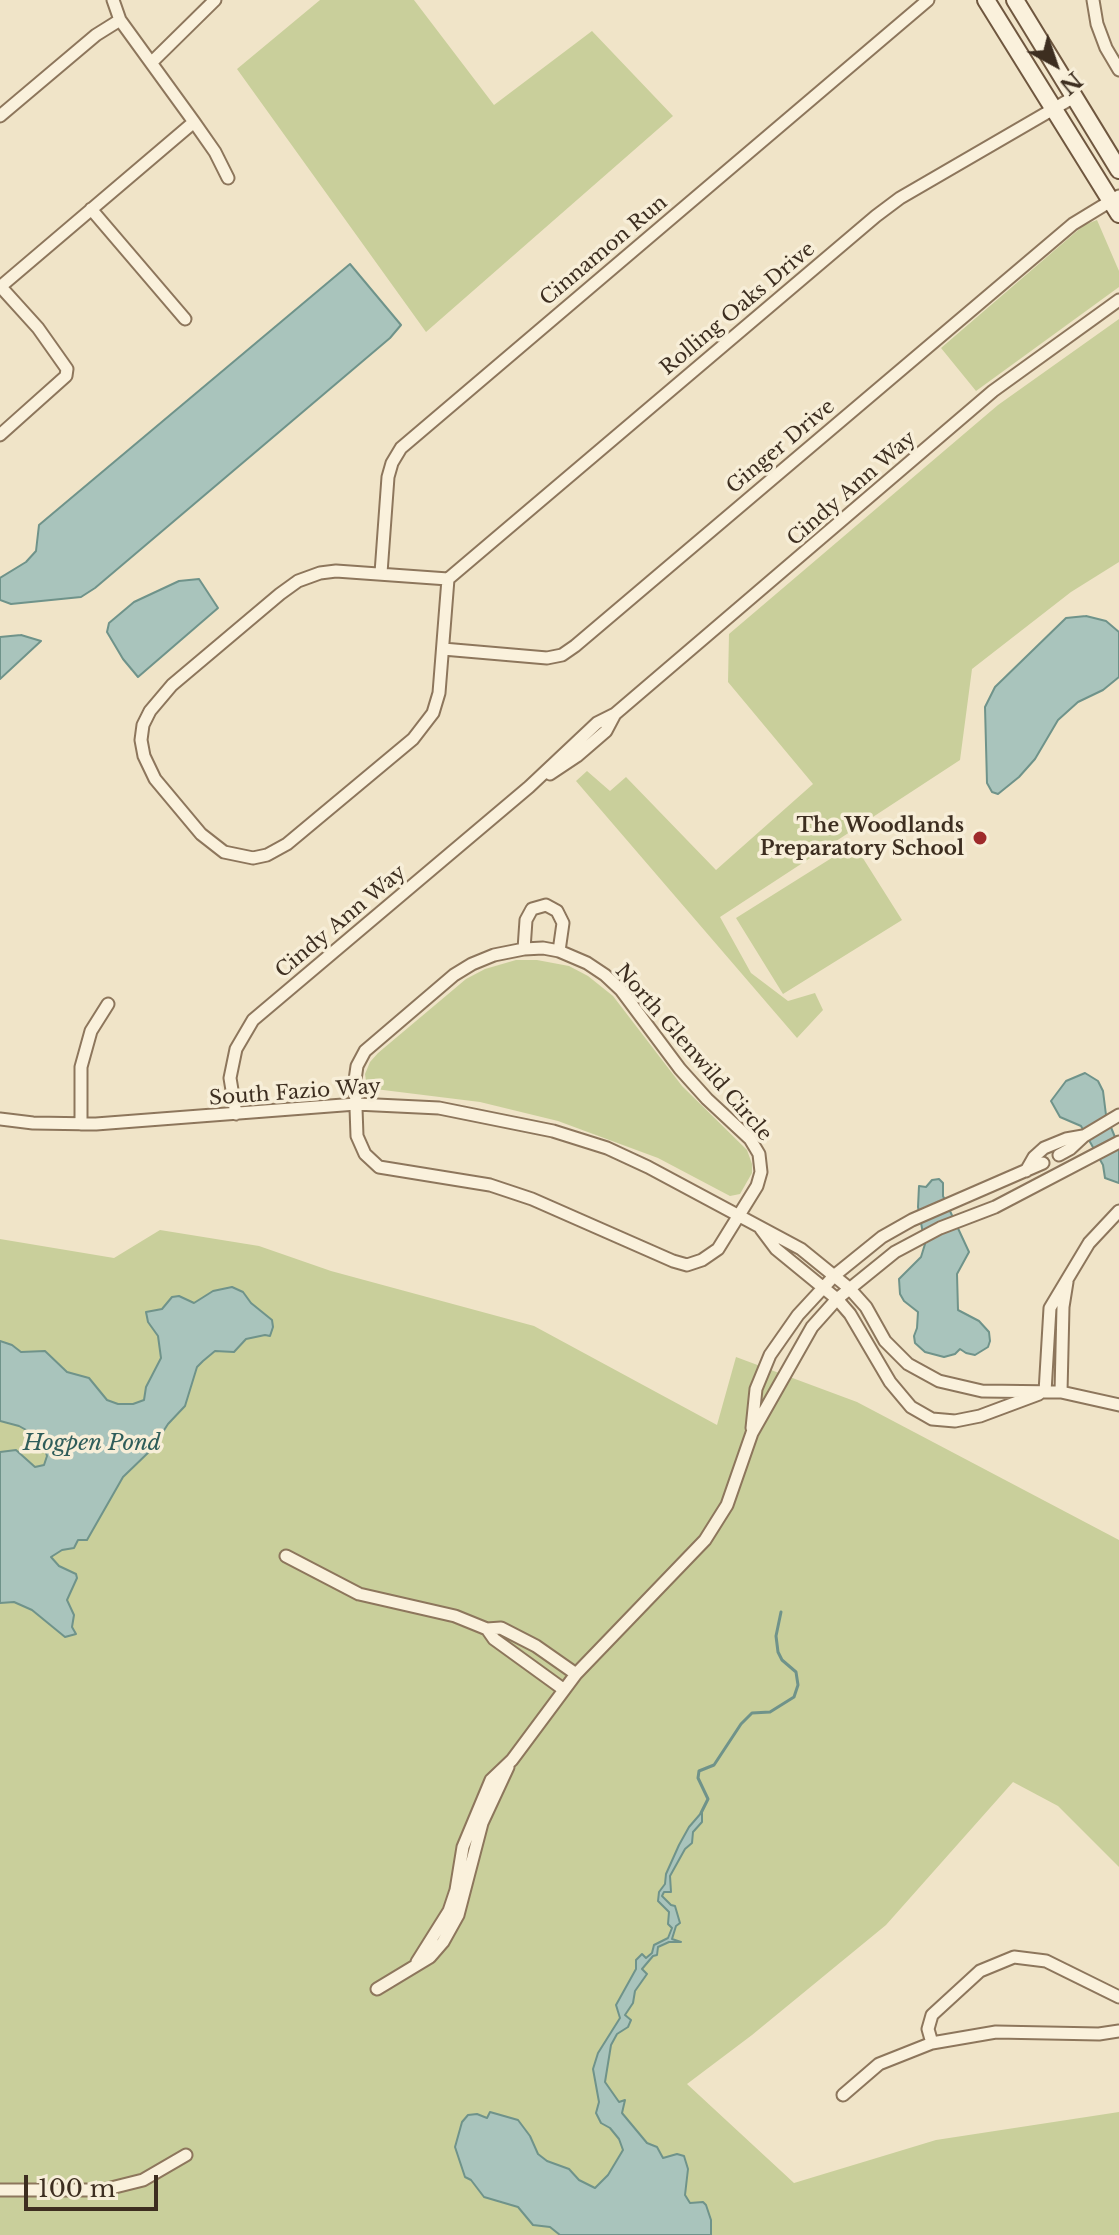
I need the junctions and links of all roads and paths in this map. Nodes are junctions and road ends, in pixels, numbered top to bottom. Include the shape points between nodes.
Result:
1 (113, 0) edge
2 (215, 0) edge
3 (928, 0) edge
4 (986, 0) edge
5 (1015, 0) edge
6 (1093, 0) edge
7 (120, 20) junction
8 (152, 62) junction
9 (1119, 70) edge
10 (1074, 97) junction
11 (1053, 109) junction
12 (0, 116) edge
13 (194, 122) junction
14 (1119, 170) edge
15 (228, 178) dead end
16 (1116, 203) edge
17 (91, 209) junction
18 (0, 287) edge
19 (1119, 300) edge
20 (185, 319) dead end
21 (0, 435) edge
22 (381, 573) junction
23 (448, 579) junction
24 (443, 649) junction
25 (524, 949) junction
26 (559, 951) junction
27 (108, 1004) dead end
28 (356, 1104) junction
29 (236, 1114) junction
30 (1114, 1118) edge
31 (0, 1119) edge
32 (81, 1124) junction
33 (1084, 1136) junction
34 (1119, 1142) edge
35 (1059, 1155) dead end
36 (1043, 1163) dead end
37 (1026, 1171) junction
38 (1034, 1188) junction
39 (1119, 1211) edge
40 (739, 1215) junction
41 (760, 1229) junction
42 (1069, 1274) junction
43 (835, 1275) junction
44 (822, 1287) junction
45 (849, 1288) junction
46 (837, 1299) junction
47 (1045, 1392) junction
48 (1061, 1392) junction
49 (1119, 1405) edge
50 (752, 1433) junction
51 (286, 1556) dead end
52 (487, 1629) junction
53 (576, 1674) junction
54 (563, 1689) junction
55 (377, 1989) dead end
56 (1119, 1997) edge
57 (1119, 2031) edge
58 (932, 2043) junction
59 (843, 2095) dead end
60 (186, 2155) dead end
61 (0, 2190) edge

1 - 7 street
2 - 8 street
3 - 22 street, Cinnamon Run via 401,448 388,477
4 - 11 main road
5 - 10 main road
6 - 9 street via 1097,24
7 - 8 street
7 - 12 street
8 - 13 street
10 - 11 street, Rolling Oaks Drive
10 - 14 main road
11 - 16 main road
11 - 23 street, Rolling Oaks Drive via 876,216
13 - 15 street
13 - 17 street
16 - 24 street, Ginger Drive via 1073,224 562,655
17 - 18 street
17 - 20 street
18 - 21 street via 67,369 58,384
19 - 29 street, Cindy Ann Way via 993,391 615,714 606,731 577,756 529,787 253,1020 236,1049 230,1078
22 - 23 street
22 - 24 street via 336,571 298,581 159,698 143,725 144,756 182,813 213,845 237,857 267,855 287,844 424,727 439,693
23 - 24 street
25 - 26 street
25 - 26 street via 526,920 532,909 546,905 563,923
25 - 28 street, North Glenwild Circle via 494,955 463,970 365,1051 357,1066
26 - 40 street, North Glenwild Circle via 587,963 621,990 680,1069 750,1139 761,1172
27 - 32 street via 91,1031 81,1067
28 - 29 street, South Fazio Way
28 - 40 street, South Fazio Way via 439,1108 553,1131 607,1148
28 - 40 street, North Glenwild Circle via 357,1136 379,1167 490,1185 673,1261 687,1265 718,1249
29 - 32 street, South Fazio Way
30 - 33 street
31 - 32 street, South Fazio Way
33 - 35 street
33 - 37 street via 1044,1148
34 - 38 street via 1050,1186
36 - 37 street
37 - 38 street
37 - 43 street via 912,1220
38 - 45 street via 919,1239
39 - 42 street
40 - 41 street, South Fazio Way
41 - 43 street, South Fazio Way via 781,1236
41 - 44 street, South Fazio Way
42 - 47 street via 1050,1308
42 - 48 street
43 - 44 street
43 - 45 street, South Fazio Way
44 - 46 street, South Fazio Way
44 - 50 street via 770,1355 756,1389
45 - 46 street
45 - 47 street, South Fazio Way via 885,1341 908,1364 939,1381 982,1391
46 - 47 street, South Fazio Way via 897,1390 911,1407 932,1419 980,1416
46 - 50 street via 812,1327
47 - 48 street, South Fazio Way
48 - 49 street, South Fazio Way
50 - 53 street via 727,1505 705,1540
51 - 52 street via 359,1594 455,1616
52 - 53 street via 501,1628 533,1644
52 - 54 street
53 - 54 street
54 - 55 street via 512,1760 491,1780 463,1847 449,1911 417,1962
56 - 58 street via 1046,1961 1014,1957 980,1971 932,2015
57 - 58 street via 996,2032
58 - 59 street via 879,2064
60 - 61 street via 143,2180 103,2190

